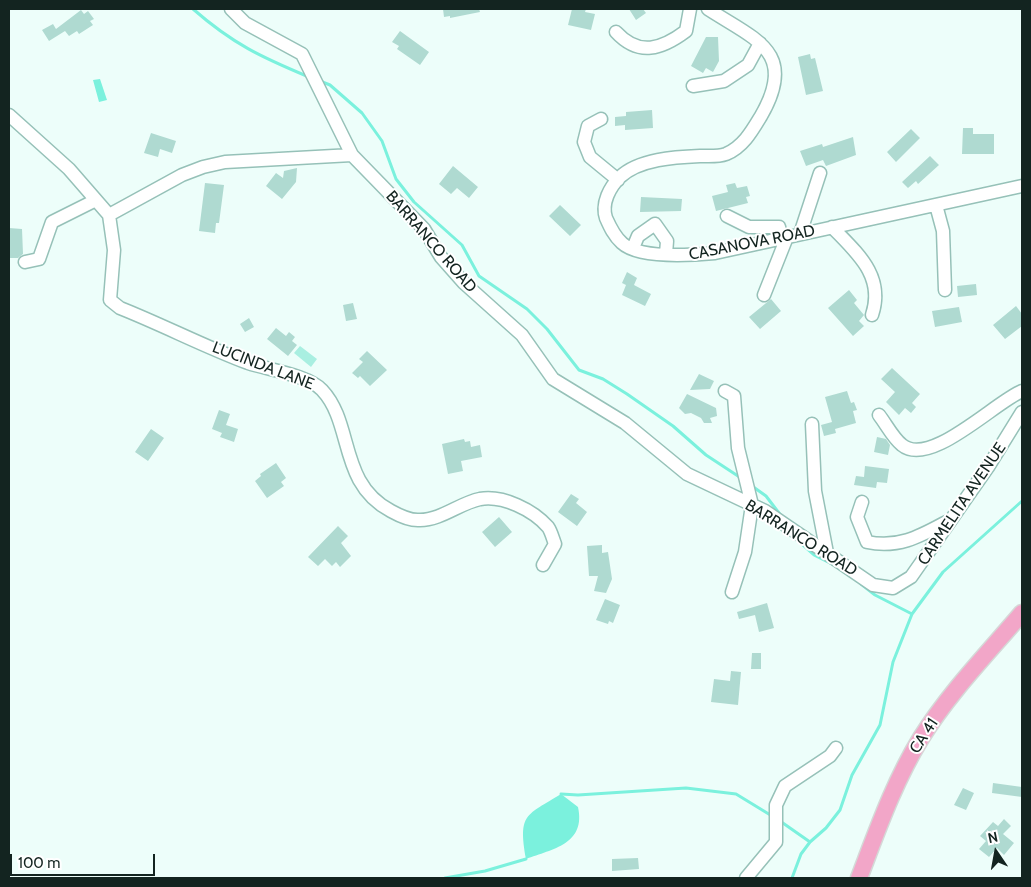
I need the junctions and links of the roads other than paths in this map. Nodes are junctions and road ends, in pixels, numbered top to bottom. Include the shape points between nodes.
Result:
1 (231, 9) edge
2 (690, 9) edge
3 (708, 9) edge
4 (616, 32) dead end
5 (760, 43) junction
6 (693, 86) dead end
7 (10, 117) edge
8 (601, 120) dead end
9 (352, 155) junction
10 (820, 173) dead end
11 (618, 180) junction
12 (1022, 186) edge
13 (96, 200) junction
14 (936, 205) junction
15 (108, 215) junction
16 (727, 216) dead end
17 (832, 227) junction
18 (800, 234) junction
19 (784, 238) junction
20 (633, 248) junction
21 (666, 254) junction
22 (25, 262) dead end
23 (945, 290) dead end
24 (764, 295) dead end
25 (872, 315) dead end
26 (725, 391) dead end
27 (1022, 391) edge
28 (1022, 412) edge
29 (879, 415) dead end
30 (812, 424) dead end
31 (862, 502) dead end
32 (752, 505) junction
33 (953, 519) junction
34 (827, 553) junction
35 (543, 565) dead end
36 (893, 588) joint
37 (732, 592) dead end
38 (1022, 613) edge
39 (836, 748) dead end
40 (746, 878) edge
41 (859, 878) edge

1 - 9 street, BARRANCO ROAD via 245,23 302,54
2 - 4 street via 686,31 670,43 643,49 625,42
3 - 5 street
5 - 6 street via 748,65 732,76 724,81
5 - 11 street via 768,49 776,71 776,87 752,131 737,149 724,155 655,161
7 - 13 street, LUCINDA LANE via 69,169
8 - 11 street via 588,126 584,142 590,157
9 - 15 street via 225,162 208,166 182,175
9 - 32 street, BARRANCO ROAD via 424,229 440,258 522,335 553,379 625,423 687,474
10 - 18 street
11 - 20 street, CASANOVA ROAD via 608,195 604,210 610,229 623,244
12 - 14 street, CASANOVA ROAD
13 - 15 street, LUCINDA LANE
13 - 22 street via 52,222 39,259
14 - 17 street, CASANOVA ROAD
14 - 23 street via 943,232
15 - 35 street, LUCINDA LANE via 114,250 110,300 120,308 248,363 310,382 321,389 333,404 348,457 359,480 384,507 403,518 421,520 480,499 496,498 526,510 549,528 554,544
16 - 19 street via 748,227 779,227
17 - 18 street, CASANOVA ROAD
17 - 25 street via 863,259 874,277 876,303
18 - 19 street, CASANOVA ROAD
19 - 21 street, CASANOVA ROAD via 714,253
19 - 24 street
20 - 21 street, CASANOVA ROAD
20 - 21 street via 638,236 655,224 668,241
26 - 32 street via 734,396 738,448
27 - 29 street via 969,427 930,448 915,451 902,446
28 - 33 street, CARMELITA AVENUE
30 - 34 street via 815,491
31 - 33 street via 857,517 868,542 884,546 914,539
32 - 34 street, BARRANCO ROAD
32 - 37 street via 745,552
33 - 36 street, CARMELITA AVENUE via 911,577
34 - 36 street, BARRANCO ROAD via 873,585
38 - 41 main road, CA 41 / CA 41 via 951,696 922,738 902,773
39 - 40 street via 830,756 785,786 776,805 776,842

